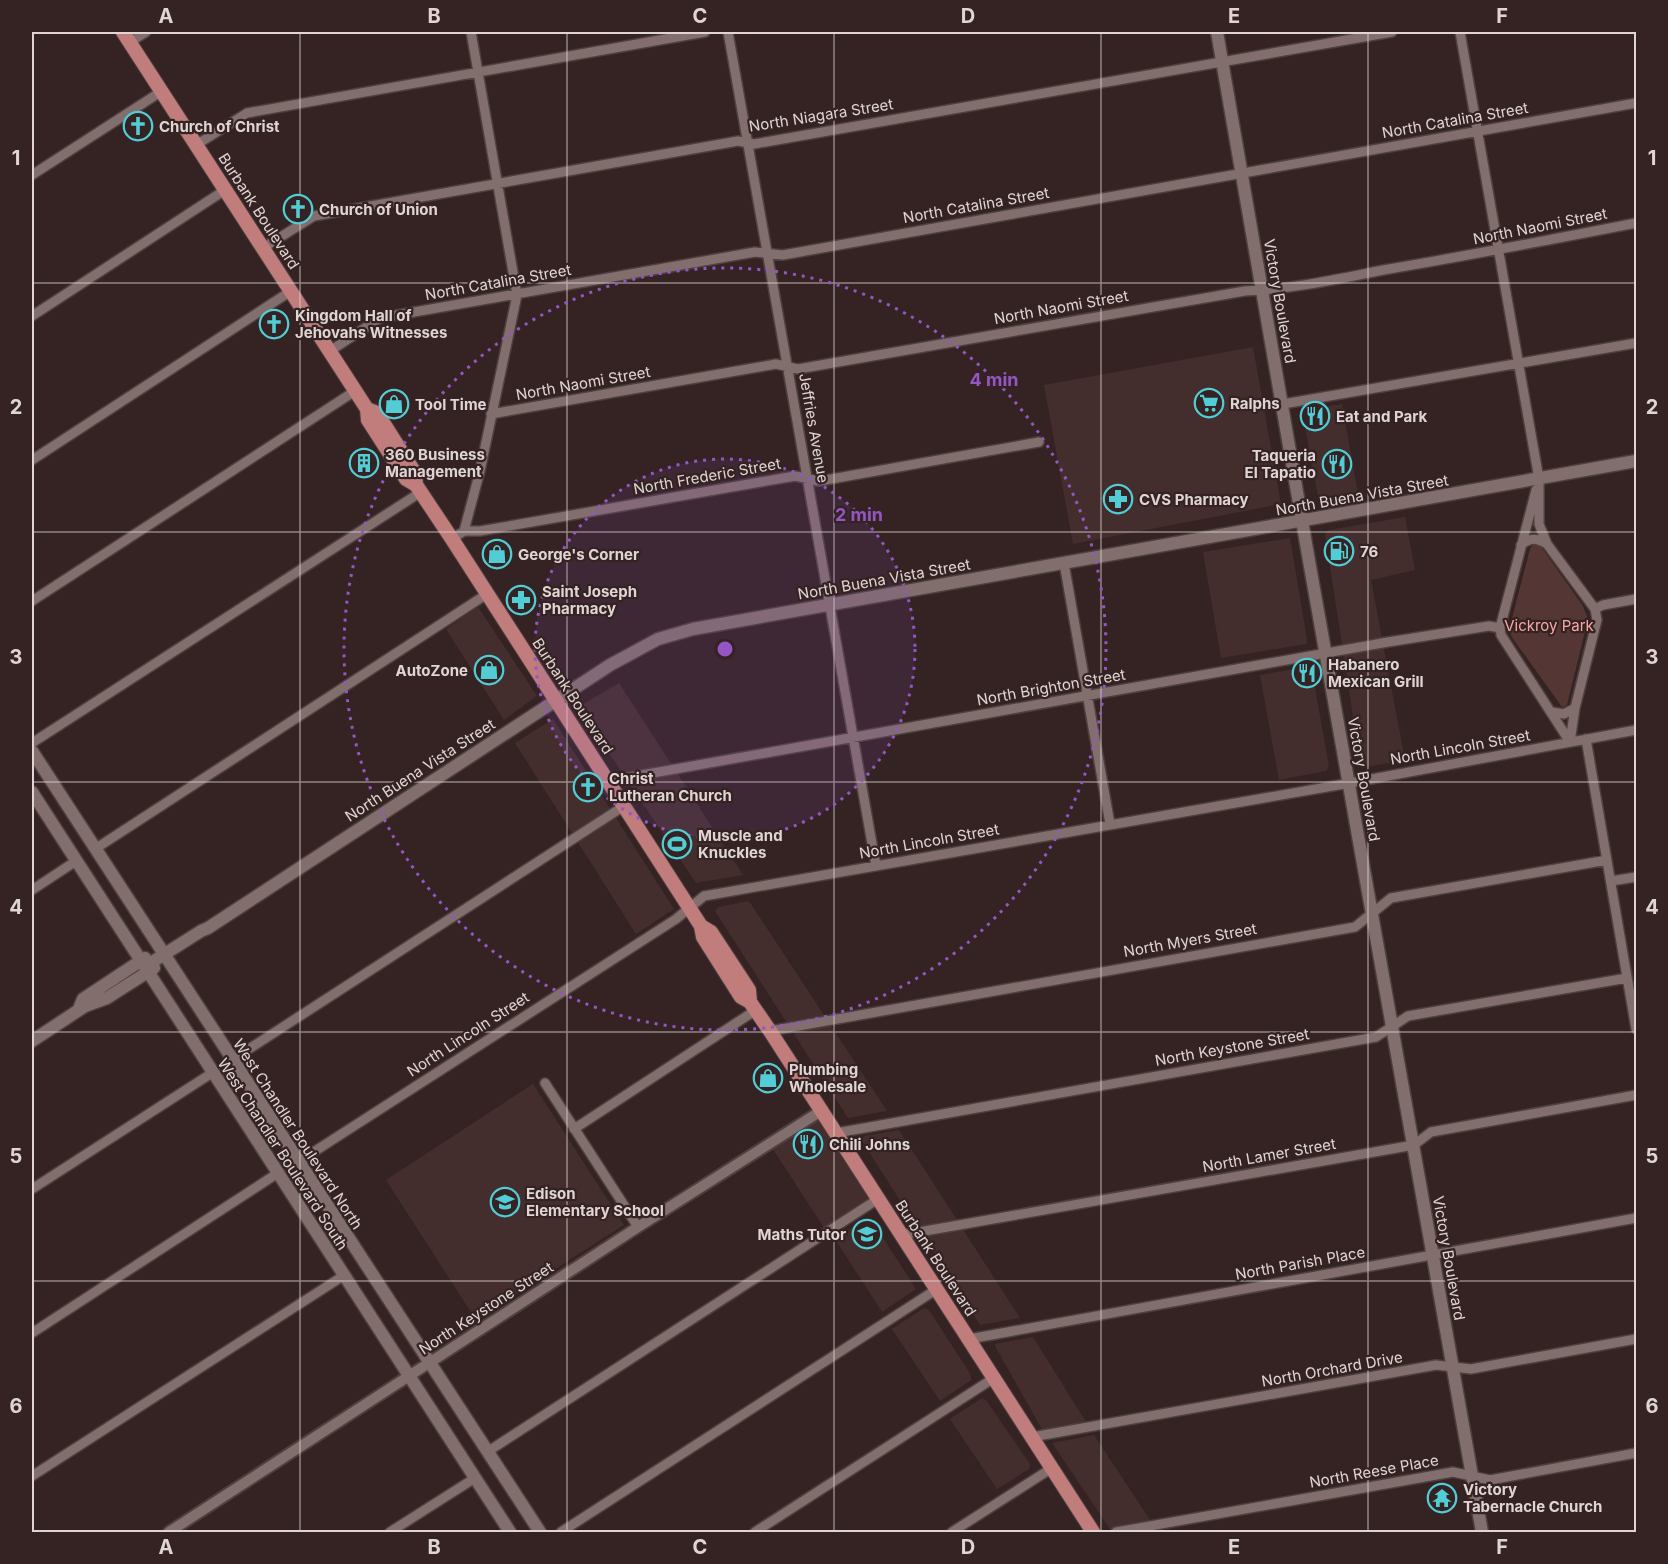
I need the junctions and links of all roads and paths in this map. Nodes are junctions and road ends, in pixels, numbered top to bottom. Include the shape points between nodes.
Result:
1 (146, 32) edge
2 (471, 32) edge
3 (705, 32) edge
4 (728, 32) edge
5 (1217, 32) edge
6 (1392, 32) edge
7 (1460, 32) edge
8 (126, 37) edge
9 (1223, 62) junction
10 (478, 72) junction
11 (162, 91) junction
12 (1636, 103) edge
13 (1477, 131) junction
14 (747, 143) junction
15 (196, 145) junction
16 (1242, 174) junction
17 (32, 175) edge
18 (497, 183) junction
19 (225, 190) junction
20 (1636, 223) edge
21 (263, 248) junction
22 (1498, 250) junction
23 (767, 254) junction
24 (1263, 290) junction
25 (291, 291) junction
26 (517, 295) junction
27 (32, 316) edge
28 (1636, 343) edge
29 (330, 351) junction
30 (1517, 364) junction
31 (787, 367) junction
32 (356, 391) junction
33 (1283, 404) junction
34 (492, 414) junction
35 (1039, 442) dead end
36 (32, 460) edge
37 (1636, 461) edge
38 (808, 479) junction
39 (1539, 479) junction
40 (418, 488) junction
41 (1302, 520) junction
42 (464, 531) junction
43 (452, 539) junction
44 (1547, 544) junction
45 (1521, 545) junction
46 (1064, 562) junction
47 (487, 594) junction
48 (1636, 598) edge
49 (32, 602) edge
50 (829, 604) junction
51 (1595, 609) junction
52 (1500, 628) junction
53 (1326, 654) junction
54 (1088, 695) junction
55 (556, 701) junction
56 (1575, 708) junction
57 (1552, 712) junction
58 (1636, 730) edge
59 (853, 737) junction
60 (1586, 739) junction
61 (1570, 742) junction
62 (32, 743) edge
63 (32, 751) edge
64 (608, 781) junction
65 (1350, 783) junction
66 (32, 792) edge
67 (624, 806) junction
68 (1110, 824) junction
69 (95, 849) junction
70 (1607, 860) junction
71 (76, 861) junction
72 (876, 866) junction
73 (1636, 877) edge
74 (1611, 881) junction
75 (32, 890) edge
76 (690, 908) junction
77 (1372, 912) junction
78 (164, 954) junction
79 (143, 966) junction
80 (1628, 978) junction
81 (1633, 991) edge
82 (753, 1006) junction
83 (1393, 1027) junction
84 (1636, 1029) edge
85 (770, 1031) junction
86 (32, 1041) edge
87 (232, 1060) junction
88 (212, 1072) junction
89 (545, 1083) dead end
90 (1636, 1095) edge
91 (821, 1111) junction
92 (574, 1129) junction
93 (836, 1133) junction
94 (1414, 1145) junction
95 (298, 1162) junction
96 (278, 1173) junction
97 (32, 1189) edge
98 (878, 1199) junction
99 (1636, 1218) edge
100 (638, 1227) junction
101 (902, 1235) junction
102 (1433, 1255) junction
103 (343, 1276) junction
104 (937, 1289) junction
105 (32, 1333) edge
106 (969, 1339) junction
107 (1636, 1339) edge
108 (429, 1364) junction
109 (1453, 1367) junction
110 (410, 1376) junction
111 (994, 1378) junction
112 (1032, 1437) junction
113 (488, 1452) junction
114 (1636, 1453) edge
115 (1052, 1468) junction
116 (32, 1476) edge
117 (1472, 1476) junction
118 (475, 1478) junction
119 (169, 1533) edge
120 (390, 1533) edge
121 (510, 1533) edge
122 (540, 1533) edge
123 (561, 1533) edge
124 (755, 1533) edge
125 (952, 1533) edge
126 (1093, 1533) edge
127 (1116, 1533) edge
128 (1482, 1533) edge

1 - 8 street
2 - 10 street
3 - 10 street
4 - 14 street, Jeffries Avenue
5 - 9 main road, Victory Boulevard
6 - 9 street, North Niagara Street
7 - 13 street
8 - 11 main road, Burbank Boulevard
9 - 14 street, North Niagara Street
9 - 16 main road, Victory Boulevard
10 - 15 street via 247,113
10 - 18 street
11 - 15 main road, Burbank Boulevard
11 - 17 street
12 - 13 street, North Catalina Street
13 - 16 street, North Catalina Street
13 - 22 street
14 - 18 street, North Niagara Street via 738,141
14 - 23 street, Jeffries Avenue
15 - 19 main road, Burbank Boulevard
16 - 23 street, North Catalina Street via 783,255
16 - 24 main road, Victory Boulevard
18 - 21 street, North Niagara Street via 314,216
18 - 26 street
19 - 21 main road, Burbank Boulevard
19 - 27 street
20 - 22 street, North Naomi Street
21 - 25 main road, Burbank Boulevard
22 - 24 street, North Naomi Street
22 - 30 street
23 - 26 street, North Catalina Street via 755,252
23 - 31 street, Jeffries Avenue
24 - 31 street, North Naomi Street via 798,369
24 - 33 main road, Victory Boulevard
25 - 29 main road, Burbank Boulevard
25 - 36 street
26 - 29 street, North Catalina Street via 380,318
26 - 34 street
28 - 30 street
29 - 32 main road, Burbank Boulevard
30 - 33 street
30 - 39 street
31 - 34 street, North Naomi Street via 776,364
31 - 38 street, Jeffries Avenue
32 - 40 main road, Burbank Boulevard via 367,409 377,413 415,473
32 - 49 street
33 - 41 main road, Victory Boulevard
34 - 42 street
35 - 38 street, North Frederic Street via 820,481
37 - 39 main road, North Buena Vista Street
38 - 42 street, North Frederic Street via 795,476
38 - 50 street, Jeffries Avenue
39 - 41 main road, North Buena Vista Street
39 - 44 street via 1539,524
39 - 45 street
40 - 43 main road, Burbank Boulevard
40 - 62 street
41 - 46 main road, North Buena Vista Street
41 - 53 main road, Victory Boulevard
42 - 43 street, North Frederic Street
43 - 47 main road, Burbank Boulevard
44 - 45 street via 1536,538
44 - 51 street
45 - 52 street
46 - 50 main road, North Buena Vista Street
46 - 54 street
47 - 55 main road, Burbank Boulevard
47 - 69 street
48 - 51 street
50 - 55 main road, North Buena Vista Street via 658,639 610,664
50 - 59 street, Jeffries Avenue
51 - 56 street via 1597,620
52 - 53 street, North Brighton Street via 1489,626
52 - 57 street
53 - 54 street, North Brighton Street
53 - 65 main road, Victory Boulevard
54 - 59 street, North Brighton Street
54 - 68 street
55 - 64 main road, Burbank Boulevard
55 - 78 main road, North Buena Vista Street via 207,933
56 - 57 street via 1564,714
56 - 61 street
57 - 61 street
58 - 60 street, North Lincoln Street
59 - 64 street, North Brighton Street
59 - 72 street, Jeffries Avenue
60 - 61 street, North Lincoln Street
60 - 70 street
61 - 65 street, North Lincoln Street
63 - 69 main road, West Chandler Boulevard North
64 - 67 main road, Burbank Boulevard
65 - 68 street, North Lincoln Street
65 - 77 main road, Victory Boulevard
66 - 71 main road, West Chandler Boulevard South
67 - 76 main road, Burbank Boulevard
67 - 87 street
68 - 72 street, North Lincoln Street
69 - 78 main road, West Chandler Boulevard North
70 - 74 street
70 - 77 street, North Myers Street via 1390,898
71 - 75 street
71 - 79 main road, West Chandler Boulevard South
72 - 76 street, North Lincoln Street via 704,896
73 - 74 street
74 - 80 street
76 - 82 main road, Burbank Boulevard via 743,980
76 - 95 street, North Lincoln Street
77 - 83 main road, Victory Boulevard
77 - 85 street, North Myers Street via 1355,927
78 - 79 main road, North Buena Vista Street
78 - 87 main road, West Chandler Boulevard North
79 - 86 main road, North Buena Vista Street via 83,999 82,1008
79 - 88 main road, West Chandler Boulevard South
80 - 81 street
80 - 83 street, North Keystone Street via 1408,1016
81 - 84 street
82 - 85 main road, Burbank Boulevard
82 - 92 street
83 - 93 street, North Keystone Street via 1376,1037
83 - 94 main road, Victory Boulevard
85 - 91 main road, Burbank Boulevard
87 - 95 main road, West Chandler Boulevard North
88 - 96 main road, West Chandler Boulevard South
88 - 97 street
89 - 92 street
90 - 94 street, North Lamer Street via 1431,1132
91 - 93 main road, Burbank Boulevard
91 - 100 street, North Keystone Street
92 - 100 street
93 - 98 main road, Burbank Boulevard
94 - 101 street, North Lamer Street
94 - 102 main road, Victory Boulevard
95 - 108 main road, West Chandler Boulevard North
96 - 103 main road, West Chandler Boulevard South
96 - 105 street
98 - 101 main road, Burbank Boulevard
98 - 113 street
99 - 102 street, North Parish Place
100 - 108 street, North Keystone Street
101 - 104 main road, Burbank Boulevard
102 - 106 street, North Parish Place
102 - 109 main road, Victory Boulevard
103 - 110 main road, West Chandler Boulevard South
103 - 116 street
104 - 106 main road, Burbank Boulevard
104 - 123 street
106 - 111 main road, Burbank Boulevard
107 - 109 street, North Orchard Drive via 1471,1369
108 - 110 street, North Keystone Street
108 - 113 main road, West Chandler Boulevard North
109 - 112 street, North Orchard Drive via 1436,1365
109 - 117 main road, Victory Boulevard
110 - 118 main road, West Chandler Boulevard South
110 - 119 street, North Keystone Street
111 - 112 main road, Burbank Boulevard
111 - 124 street
112 - 115 main road, Burbank Boulevard
113 - 122 main road, West Chandler Boulevard North
114 - 117 street, North Reese Place via 1490,1480
115 - 125 street
115 - 126 main road, Burbank Boulevard
117 - 127 street, North Reese Place via 1453,1472
117 - 128 main road, Victory Boulevard
118 - 120 street
118 - 121 main road, West Chandler Boulevard South

